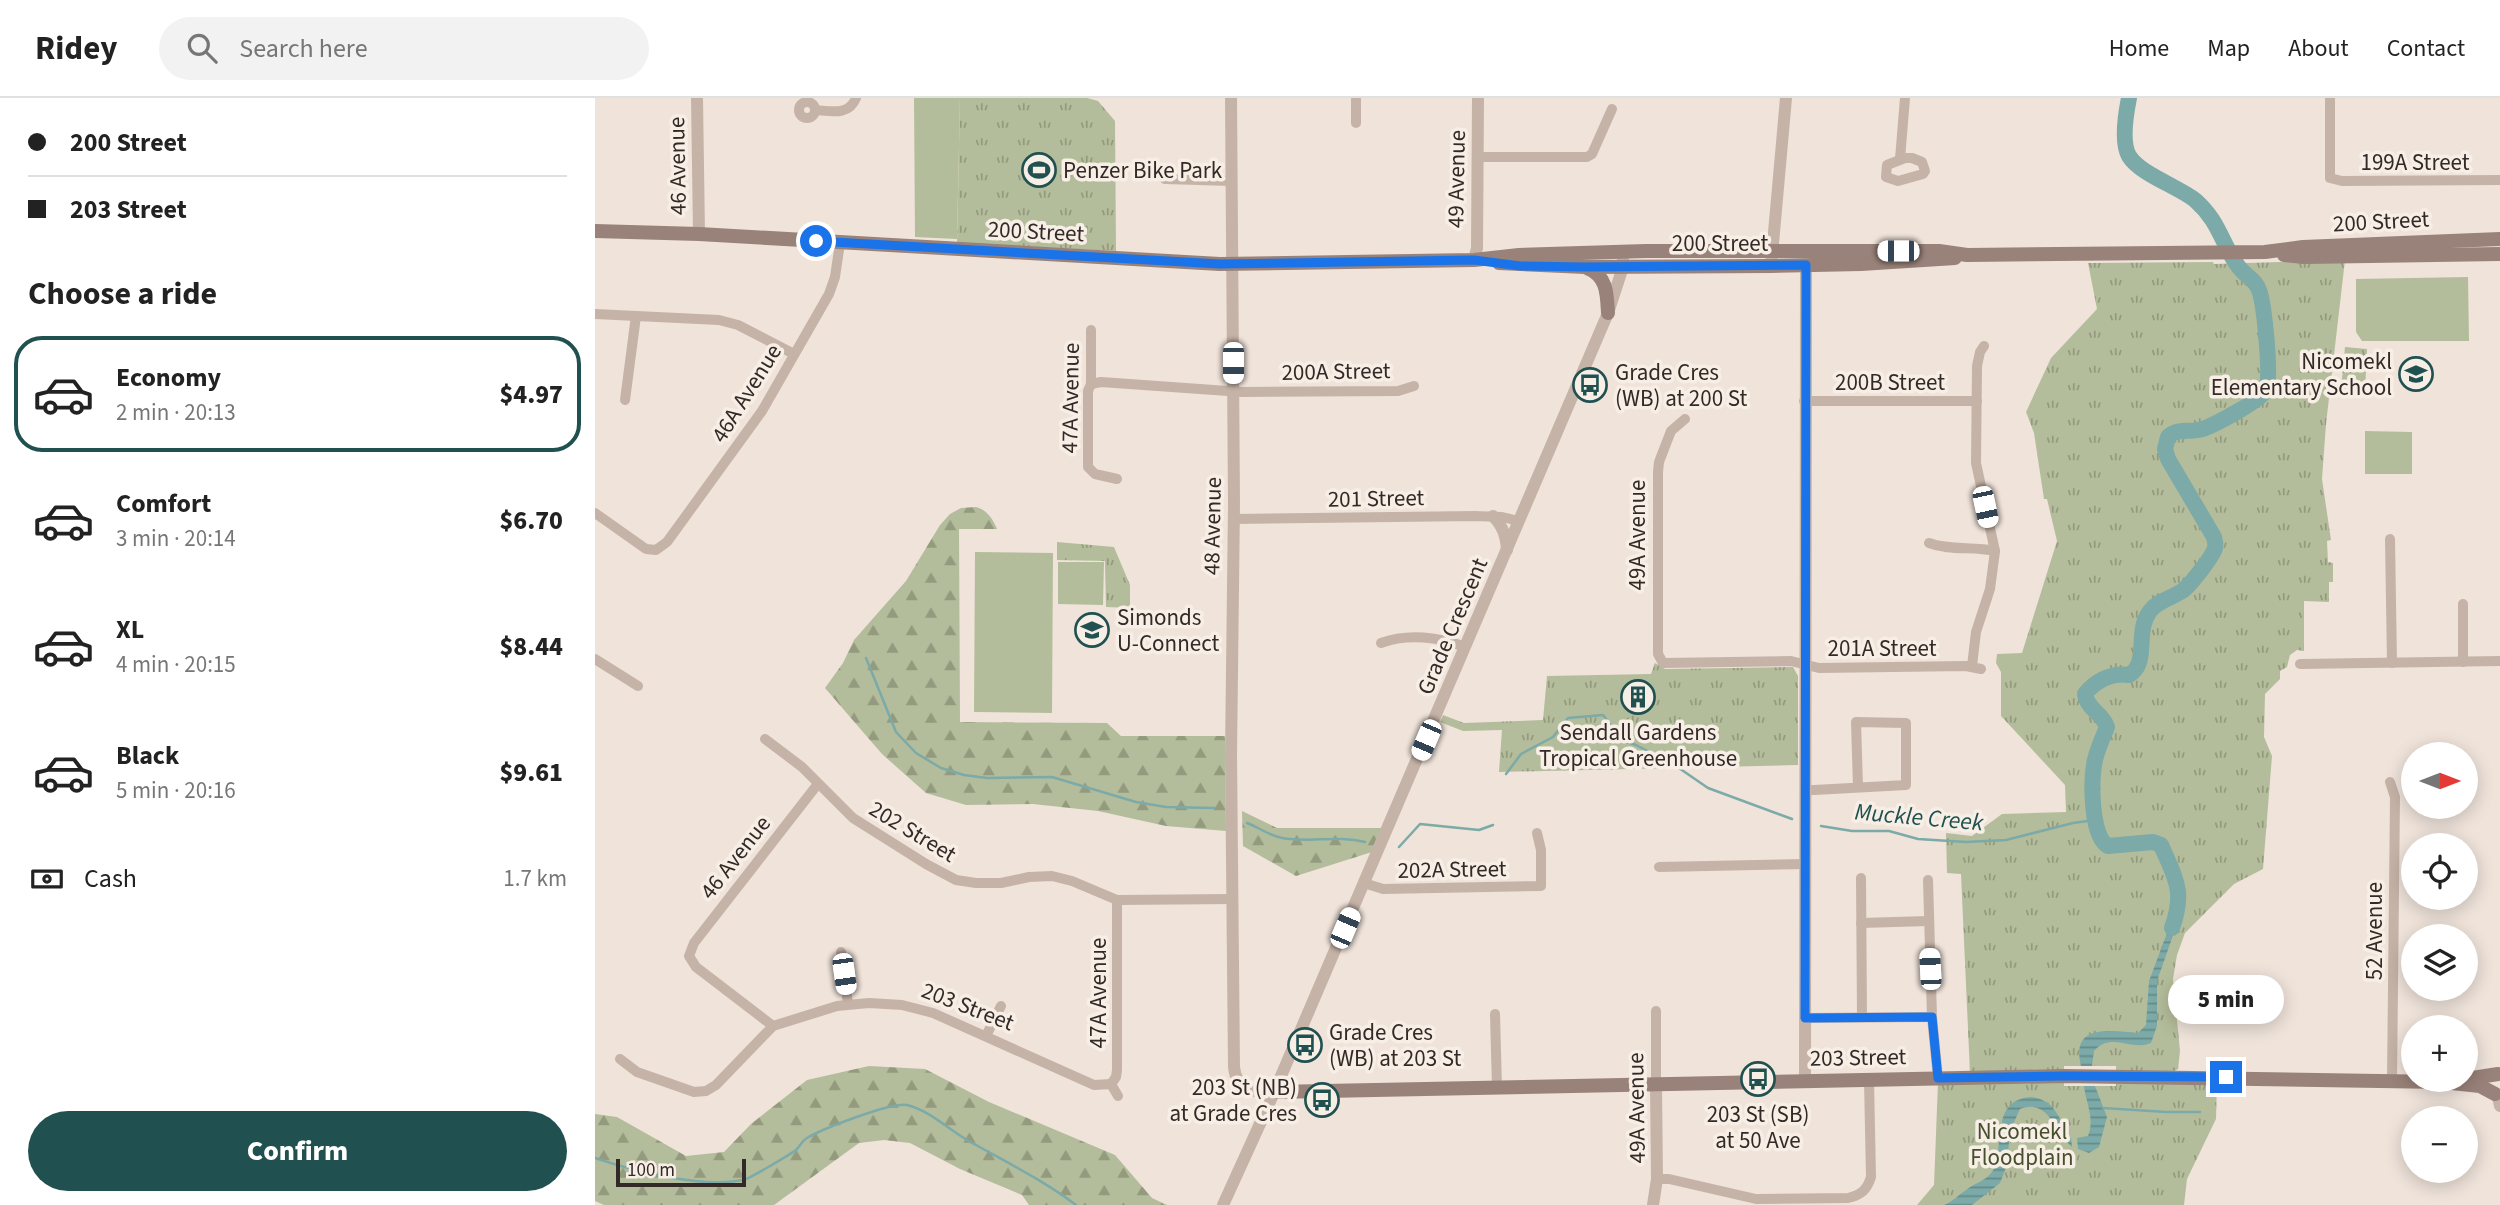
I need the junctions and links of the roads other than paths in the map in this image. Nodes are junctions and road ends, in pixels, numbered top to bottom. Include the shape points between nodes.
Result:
1 (697, 98) edge
2 (1231, 98) edge
3 (1356, 98) edge
4 (1478, 98) edge
5 (1786, 98) edge
6 (1905, 98) edge
7 (2330, 98) edge
8 (853, 103) edge
9 (1612, 109) dead end
10 (815, 110) dead end
11 (1356, 123) dead end
12 (1478, 157) junction
13 (1900, 159) dead end
14 (1165, 179) dead end
15 (2500, 180) edge
16 (1231, 181) junction
17 (595, 231) edge
18 (699, 234) junction
19 (2500, 239) edge
20 (840, 243) junction
21 (1772, 251) junction
22 (1878, 251) junction
23 (2259, 252) junction
24 (2500, 254) edge
25 (1967, 255) junction
26 (1623, 259) junction
27 (1474, 260) junction
28 (1232, 264) junction
29 (1806, 265) junction
30 (1771, 266) junction
31 (1585, 267) junction
32 (1608, 313) junction
33 (595, 314) edge
34 (636, 316) junction
35 (1091, 331) dead end
36 (1984, 346) dead end
37 (794, 354) junction
38 (1091, 384) junction
39 (1414, 386) dead end
40 (1233, 391) junction
41 (625, 400) dead end
42 (1804, 401) junction
43 (1976, 401) junction
44 (1685, 419) dead end
45 (1117, 479) dead end
46 (595, 513) edge
47 (1493, 516) junction
48 (1234, 519) junction
49 (1519, 521) junction
50 (2391, 539) dead end
51 (1929, 544) dead end
52 (1507, 550) junction
53 (1995, 551) junction
54 (2463, 604) dead end
55 (1381, 643) dead end
56 (1465, 647) junction
57 (595, 660) edge
58 (1659, 660) joint
59 (2500, 661) edge
60 (2463, 662) junction
61 (2392, 663) junction
62 (2300, 664) dead end
63 (1805, 665) junction
64 (638, 686) dead end
65 (765, 739) dead end
66 (2390, 782) dead end
67 (817, 785) junction
68 (1858, 787) junction
69 (1805, 790) junction
70 (1537, 833) dead end
71 (1805, 864) junction
72 (1659, 867) dead end
73 (1861, 878) dead end
74 (1928, 880) dead end
75 (1364, 883) junction
76 (1233, 899) junction
77 (1117, 900) junction
78 (1928, 921) junction
79 (1861, 923) junction
80 (841, 952) dead end
81 (848, 1004) junction
82 (1001, 1006) dead end
83 (1655, 1011) dead end
84 (1495, 1014) dead end
85 (1862, 1017) junction
86 (1932, 1017) junction
87 (1805, 1018) junction
88 (773, 1026) junction
89 (986, 1036) junction
90 (620, 1059) dead end
91 (2499, 1073) edge
92 (2478, 1077) edge
93 (1938, 1078) junction
94 (1869, 1080) junction
95 (1805, 1081) junction
96 (2392, 1081) junction
97 (2401, 1081) edge
98 (1111, 1084) junction
99 (1656, 1085) junction
100 (2478, 1086) edge
101 (1497, 1088) junction
102 (1274, 1092) junction
103 (1118, 1096) dead end
104 (2498, 1099) edge
105 (1657, 1179) junction
106 (1223, 1205) edge
107 (1653, 1205) edge

1 - 18 street, 46 Avenue
2 - 16 street, 48 Avenue
3 - 11 street
4 - 12 street, 49 Avenue
5 - 21 street
6 - 13 street
7 - 15 street, 199A Street via 2330,178
8 - 10 street via 839,112
9 - 12 street via 1592,154 1582,159
12 - 27 street, 49 Avenue
14 - 16 street
16 - 28 street, 48 Avenue
17 - 18 main road, 200 Street
18 - 20 main road, 200 Street
19 - 23 main road, 200 Street
20 - 28 main road, 200 Street
20 - 37 street, 46A Avenue via 829,295
21 - 22 main road, 200 Street
21 - 26 main road, 200 Street
21 - 30 street
22 - 25 main road, 200 Street
22 - 29 main road via 1813,259
23 - 24 main road, 200 Street via 2304,257
23 - 25 main road, 200 Street
25 - 29 main road, 200 Street
26 - 27 main road, 200 Street via 1519,255
26 - 30 main road, 200 Street
26 - 31 main road, 200 Street
26 - 32 street, Grade Crescent
27 - 28 main road, 200 Street
27 - 31 main road, 200 Street
28 - 40 street, 48 Avenue
29 - 30 main road, 200 Street
29 - 42 street
31 - 32 main road via 1602,279 1608,292
32 - 49 street, Grade Crescent
33 - 34 street
34 - 37 street via 719,320
34 - 41 street
35 - 38 street, 47A Avenue
36 - 43 street via 1977,359
37 - 46 street, 46A Avenue via 762,411 667,542 656,550 646,549
38 - 40 street, 200A Street
38 - 45 street, 47A Avenue via 1088,467 1095,474
39 - 40 street, 200A Street via 1398,391
40 - 48 street, 48 Avenue
42 - 43 street, 200B Street
42 - 63 street
43 - 53 street via 1976,463
44 - 58 street, 49A Avenue via 1671,431 1659,462
47 - 48 street, 201 Street
47 - 49 street, 201 Street
47 - 52 street via 1502,526
48 - 76 street, 48 Avenue
49 - 52 street, Grade Crescent
50 - 61 street
51 - 53 street
52 - 56 street, Grade Crescent
53 - 63 street, 201A Street via 1990,589 1976,632 1977,668
54 - 60 street
55 - 56 street via 1398,638 1439,638
56 - 75 street, Grade Crescent
57 - 64 street
58 - 63 street, 201A Street via 1668,664 1791,661
59 - 60 street
60 - 61 street
61 - 62 street
63 - 69 street
65 - 67 street, 202 Street
66 - 96 street, 52 Avenue via 2395,797
67 - 77 street, 202 Street via 853,818 956,880 1001,883 1052,876
67 - 88 street, 46 Avenue via 694,943 689,956 696,967
68 - 68 street via 1906,785 1906,723 1856,722
68 - 69 street
69 - 71 street
70 - 75 street, 202A Street via 1541,886 1383,889
71 - 72 street
71 - 87 street
73 - 79 street
74 - 78 street
75 - 102 street, Grade Crescent
76 - 77 street, 202 Street
76 - 102 street, 48 Avenue via 1236,1081 1253,1092
77 - 98 street, 47A Avenue via 1117,1070
78 - 79 street
78 - 86 street
79 - 85 street
80 - 81 street
81 - 88 street, 203 Street
81 - 89 street, 203 Street via 911,1007
82 - 89 street
83 - 99 street, 49A Avenue
84 - 101 street
85 - 86 street
85 - 87 street
86 - 93 street
87 - 95 street
88 - 90 street via 706,1091 694,1092 637,1072
89 - 98 street, 203 Street via 1094,1085
91 - 92 main road
91 - 104 main road via 2493,1083
93 - 94 main road, 203 Street
93 - 96 main road, 203 Street
94 - 95 main road, 203 Street
94 - 105 street via 1871,1177 1860,1195 1756,1199
95 - 99 main road, 203 Street
96 - 97 main road, 203 Street
98 - 103 street
99 - 101 main road, 203 Street
99 - 105 street, 49A Avenue
100 - 104 main road, 203 Street
101 - 102 main road, 203 Street
102 - 106 street, Grade Crescent
105 - 107 street, 49A Avenue

